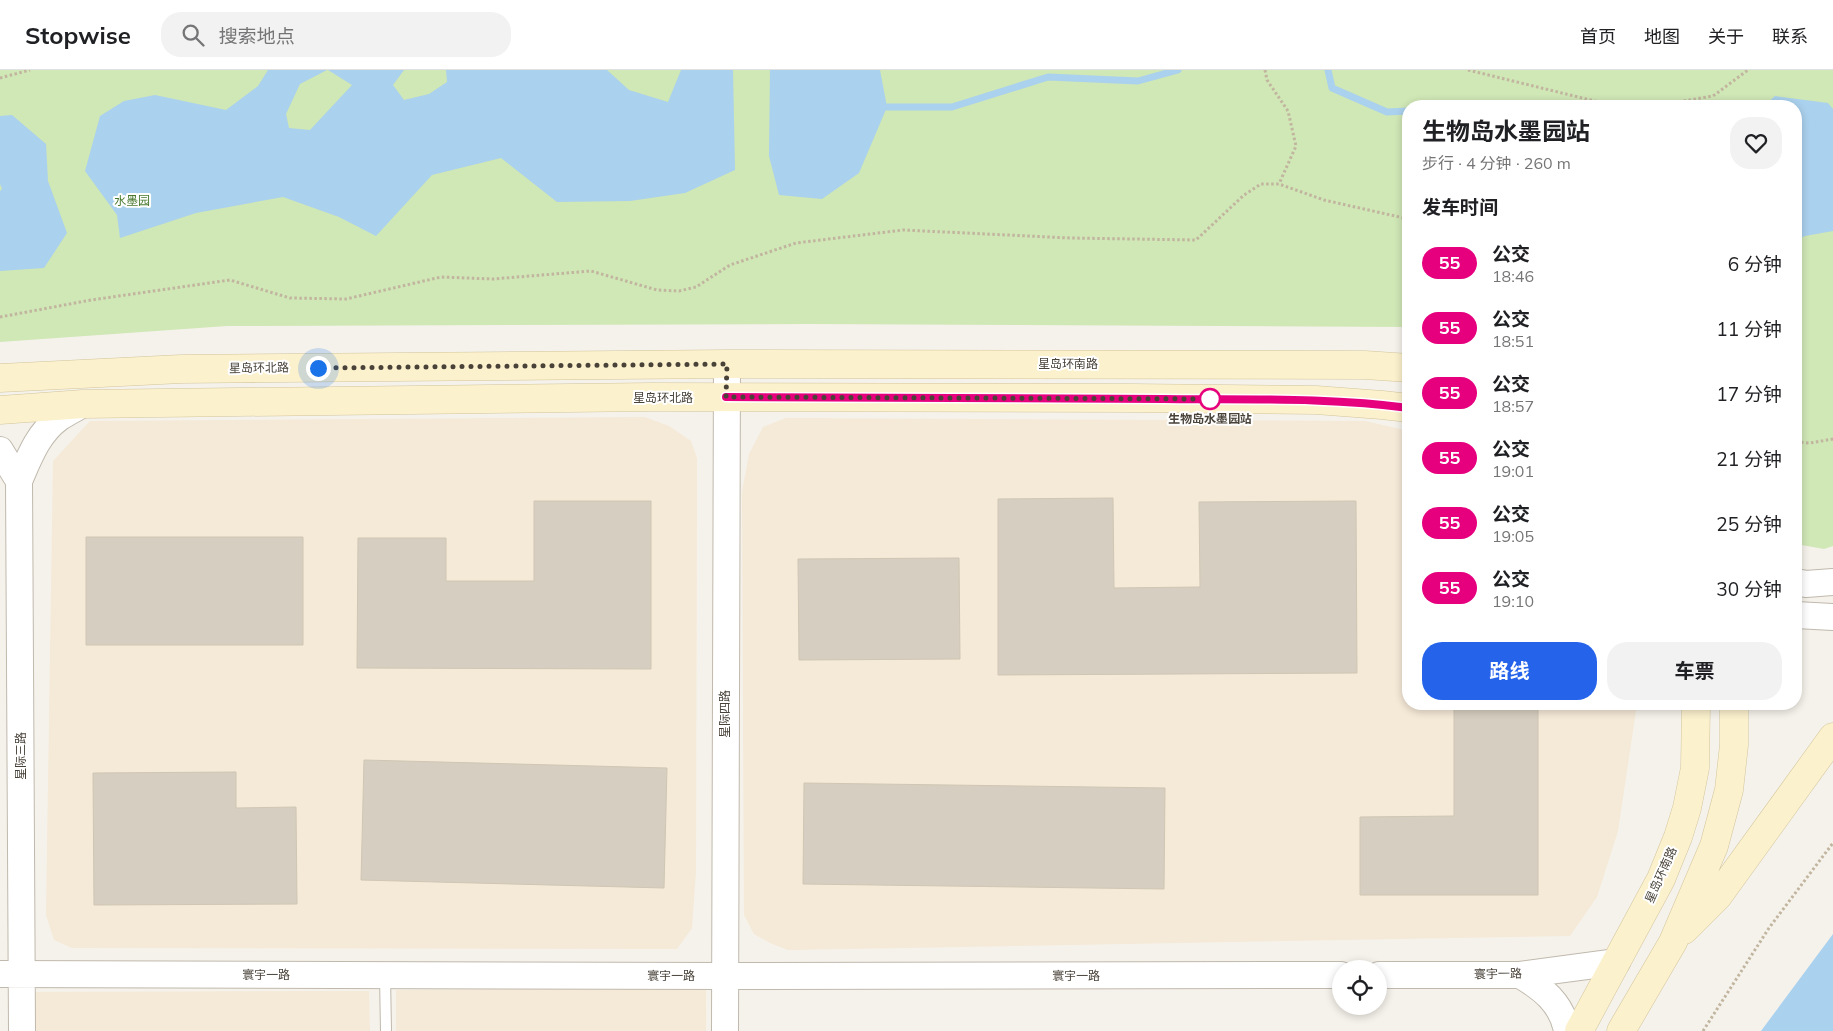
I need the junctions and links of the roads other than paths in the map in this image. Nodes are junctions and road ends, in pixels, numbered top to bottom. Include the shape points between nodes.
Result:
1 (727, 364) junction
2 (1402, 368) edge
3 (0, 378) edge
4 (726, 397) junction
5 (82, 404) junction
6 (1402, 407) edge
7 (0, 410) edge
8 (0, 450) edge
9 (19, 481) junction
10 (1833, 582) edge
11 (1802, 583) edge
12 (1802, 615) edge
13 (1833, 617) edge
14 (1696, 710) edge
15 (1734, 710) edge
16 (1833, 737) edge
17 (1673, 942) junction
18 (1617, 962) junction
19 (11, 974) edge
20 (386, 975) junction
21 (1332, 975) edge
22 (1387, 975) edge
23 (1520, 975) junction
24 (724, 976) junction
25 (22, 1031) edge
26 (386, 1031) edge
27 (724, 1031) edge
28 (1567, 1031) edge
29 (1579, 1031) edge
30 (1621, 1031) edge

1 - 2 main road, 星岛环南路
1 - 3 main road, 星岛环北路 via 181,369
1 - 4 street, 星际四路
4 - 5 main road, 星岛环北路
4 - 6 main road via 1316,400
4 - 24 street, 星际四路
5 - 7 main road, 星岛环北路
5 - 9 street, 星际三路 via 45,430
8 - 9 street
9 - 19 street, 星际三路
10 - 11 street
12 - 13 street
14 - 18 main road, 星岛环南路 via 1695,768 1678,837 1661,879
15 - 17 main road via 1729,790 1714,846
16 - 17 main road via 1718,896
17 - 30 main road
18 - 23 street, 寰宇一路
18 - 29 main road, 星岛环南路
19 - 20 street, 寰宇一路
19 - 25 street, 星际三路
20 - 24 street, 寰宇一路
20 - 26 lane
21 - 24 street, 寰宇一路
22 - 23 street, 寰宇一路
23 - 28 street via 1539,986 1555,1003
24 - 27 street, 星际四路

